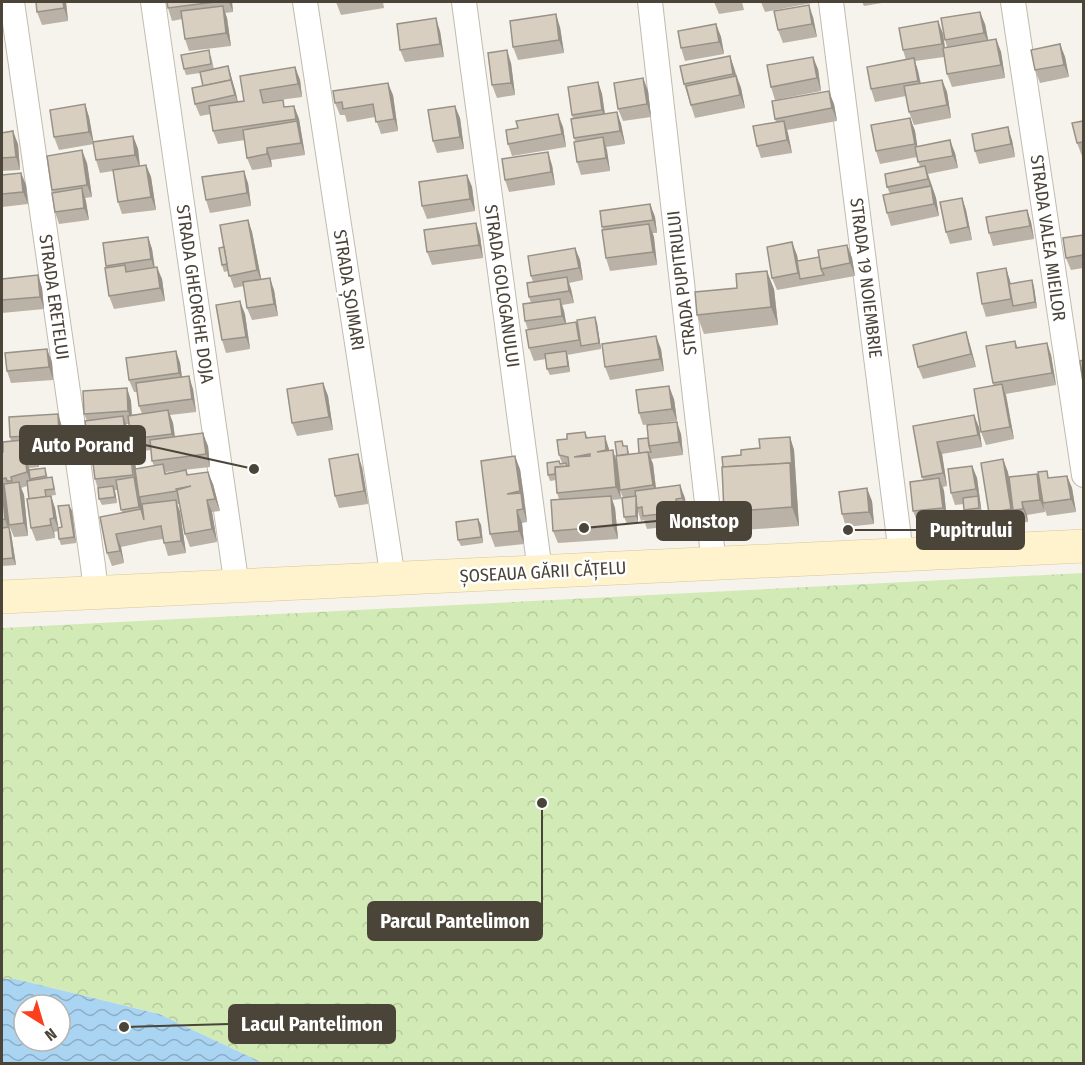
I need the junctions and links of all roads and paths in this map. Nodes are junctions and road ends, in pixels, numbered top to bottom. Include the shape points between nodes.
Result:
1 (12, 2) edge
2 (153, 2) edge
3 (305, 2) edge
4 (464, 2) edge
5 (650, 2) edge
6 (831, 2) edge
7 (1013, 2) edge
8 (1083, 475) edge
9 (1083, 546) edge
10 (901, 554) junction
11 (714, 564) junction
12 (540, 571) junction
13 (393, 579) junction
14 (237, 587) junction
15 (96, 593) junction
16 (2, 597) edge

1 - 15 street, STRADA ERETELUI
2 - 14 street, STRADA GHEORGHE DOJA
3 - 13 street, STRADA ȘOIMARI
4 - 12 street, STRADA GOLOGANULUI
5 - 11 street, STRADA PUPITRULUI
6 - 10 street, STRADA 19 NOIEMBRIE
7 - 8 street, STRADA VALEA MIEILOR
9 - 10 main road, ȘOSEAUA GĂRII CĂȚELU
10 - 11 main road, ȘOSEAUA GĂRII CĂȚELU
11 - 12 main road, ȘOSEAUA GĂRII CĂȚELU
12 - 13 main road, ȘOSEAUA GĂRII CĂȚELU
13 - 14 main road, ȘOSEAUA GĂRII CĂȚELU
14 - 15 main road, ȘOSEAUA GĂRII CĂȚELU
15 - 16 main road, ȘOSEAUA GĂRII CĂȚELU

